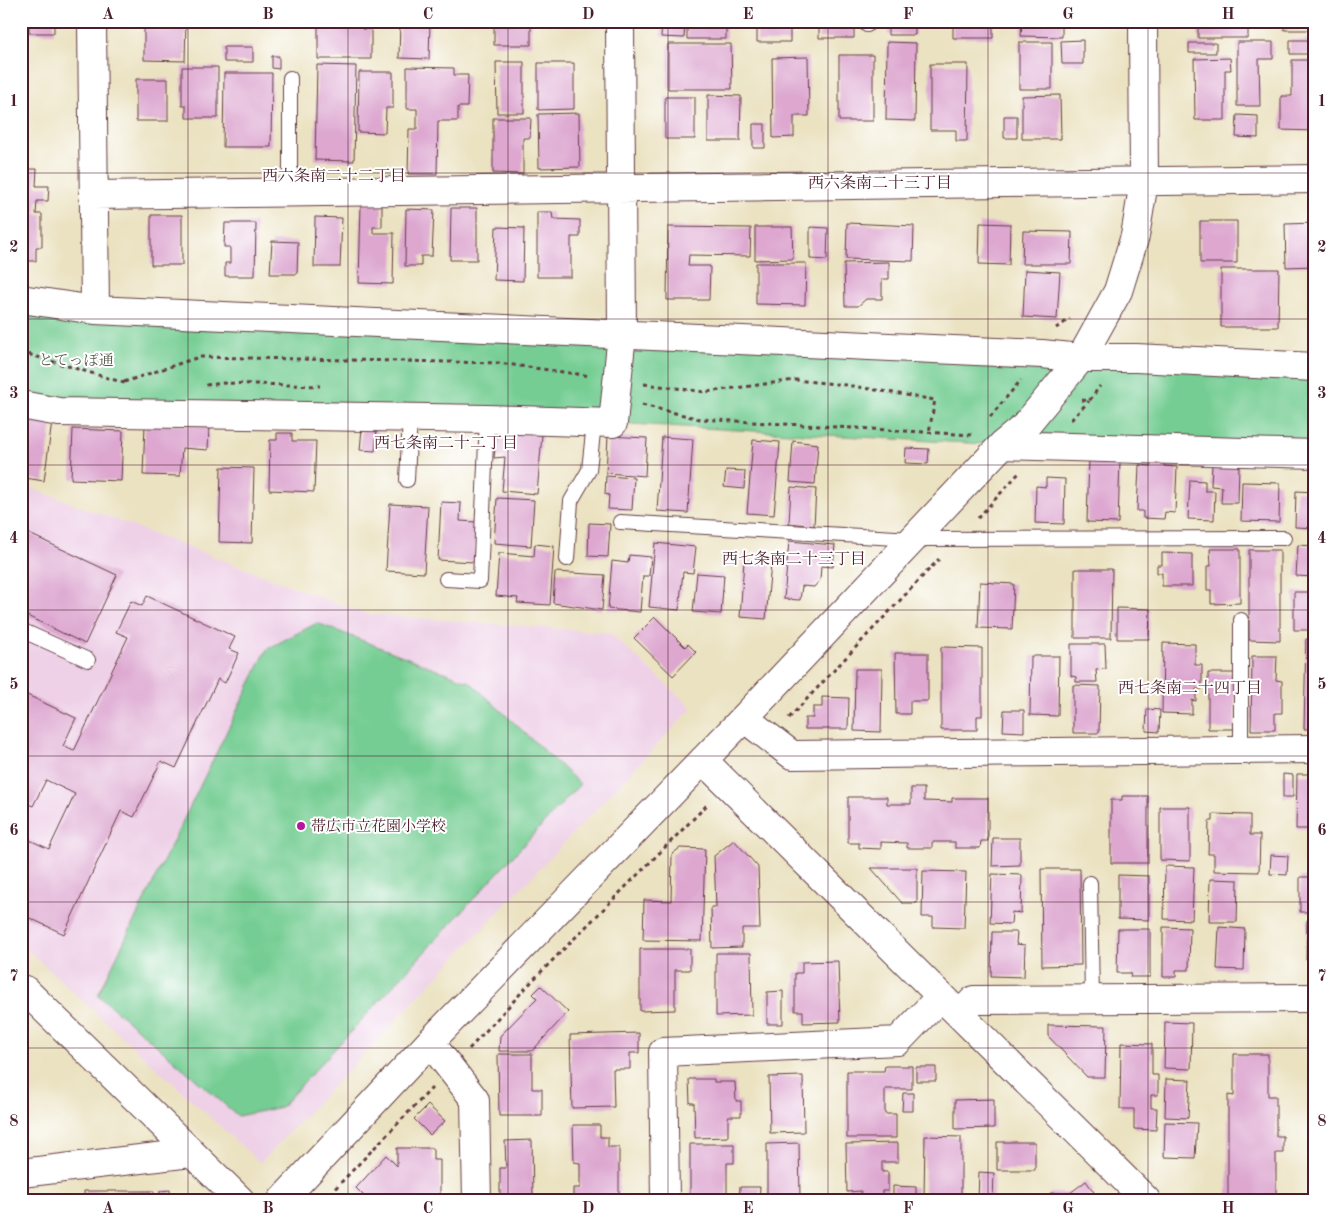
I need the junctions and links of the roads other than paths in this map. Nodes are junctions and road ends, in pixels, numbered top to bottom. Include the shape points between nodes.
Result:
1 (92, 21) edge
2 (620, 21) edge
3 (1143, 21) edge
4 (290, 78) dead end
5 (1315, 179) edge
6 (1144, 182) junction
7 (623, 188) junction
8 (290, 192) junction
9 (93, 195) junction
10 (21, 299) edge
11 (95, 310) junction
12 (622, 333) junction
13 (1081, 358) junction
14 (1315, 367) edge
15 (21, 405) edge
16 (410, 417) junction
17 (487, 419) junction
18 (594, 423) junction
19 (1002, 445) junction
20 (1315, 454) edge
21 (407, 480) dead end
22 (620, 522) dead end
23 (1284, 538) dead end
24 (913, 539) junction
25 (568, 559) dead end
26 (446, 579) dead end
27 (1240, 620) dead end
28 (21, 630) edge
29 (88, 660) dead end
30 (744, 718) junction
31 (1315, 749) edge
32 (1241, 750) junction
33 (703, 760) junction
34 (1090, 883) dead end
35 (21, 991) edge
36 (1315, 998) edge
37 (1092, 999) junction
38 (950, 1005) junction
39 (430, 1042) junction
40 (191, 1153) junction
41 (21, 1173) edge
42 (240, 1200) edge
43 (282, 1200) edge
44 (477, 1200) edge
45 (665, 1200) edge
46 (1146, 1200) edge

1 - 9 street
2 - 7 street
3 - 6 street
4 - 8 lane
5 - 6 street
6 - 7 street
6 - 13 street via 1135,236 1118,291
7 - 8 street
7 - 12 street
8 - 9 street
9 - 11 street
10 - 11 street
11 - 12 street
12 - 13 street
12 - 18 street via 613,423
13 - 14 street
13 - 19 street via 1025,426
15 - 16 street via 59,412
16 - 17 street
16 - 21 lane
17 - 18 street
17 - 26 lane via 480,581
18 - 25 lane via 589,470 571,501
19 - 20 street
19 - 24 street
22 - 24 lane
23 - 24 lane
24 - 30 street
27 - 32 lane
28 - 29 lane
30 - 32 street via 792,755
30 - 33 street
31 - 32 street
33 - 38 street
33 - 39 street
34 - 37 lane
35 - 40 street via 25,990
36 - 37 street
37 - 38 street via 974,1000
38 - 45 street via 898,1041 663,1052
38 - 46 street
39 - 43 street
39 - 44 street via 475,1100
40 - 41 street
40 - 42 street

